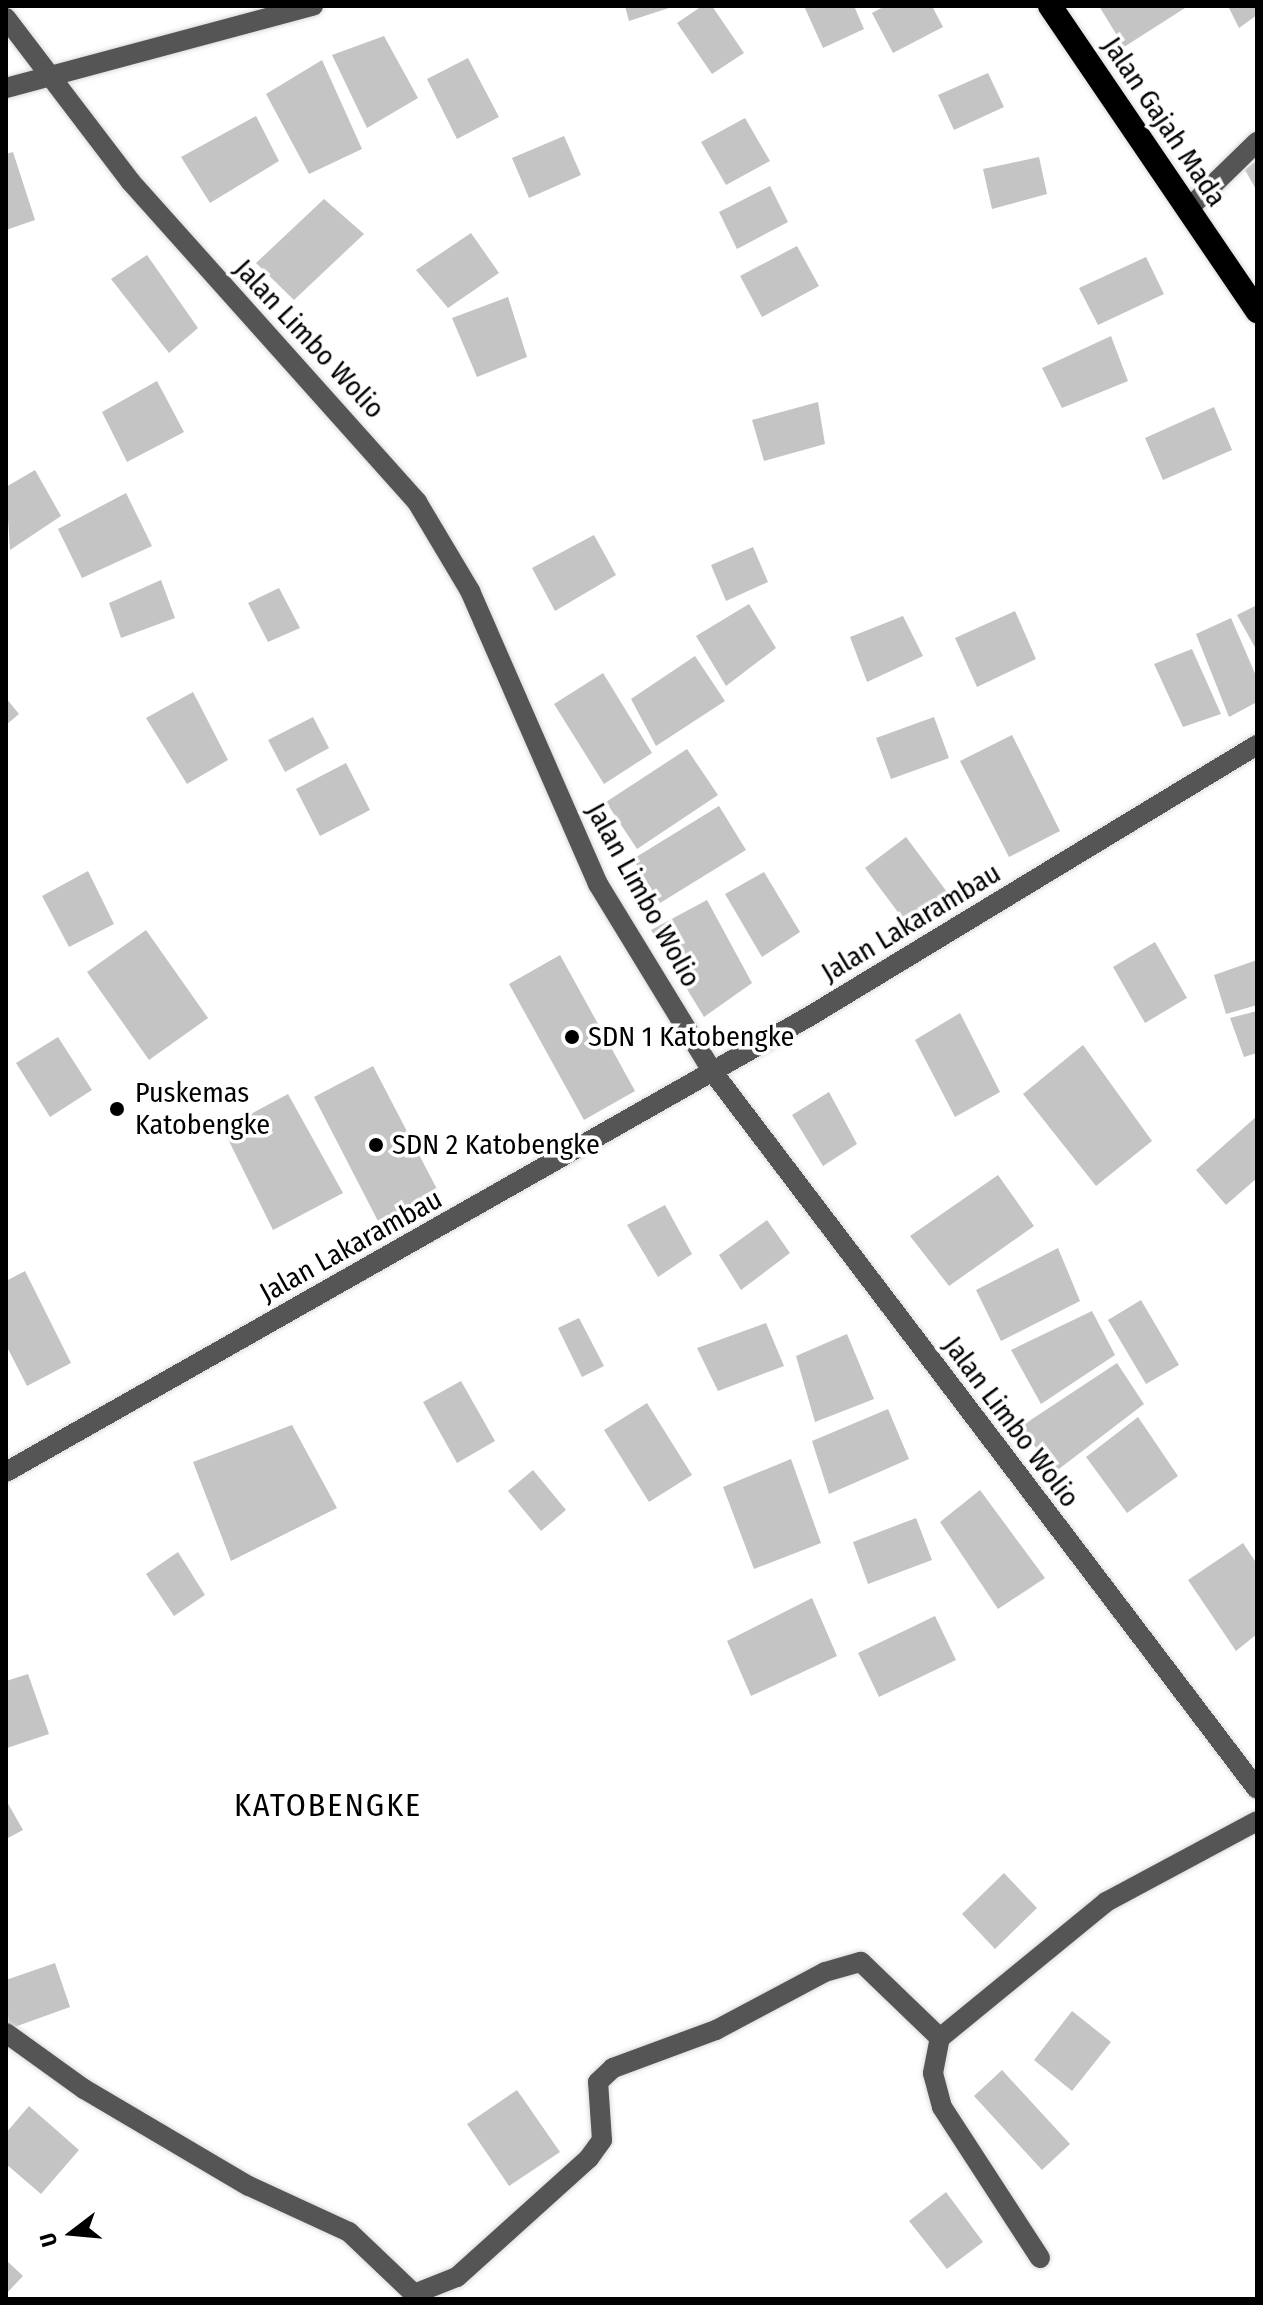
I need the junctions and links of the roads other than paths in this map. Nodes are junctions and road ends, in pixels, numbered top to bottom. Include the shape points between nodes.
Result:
1 (313, 6) edge
2 (1050, 6) edge
3 (6, 18) edge
4 (46, 76) junction
5 (6, 88) edge
6 (1257, 142) edge
7 (1187, 210) junction
8 (1257, 311) edge
9 (1257, 745) edge
10 (712, 1071) junction
11 (6, 1472) edge
12 (1257, 1789) edge
13 (1257, 1821) edge
14 (6, 2033) edge
15 (940, 2038) junction
16 (1040, 2258) dead end

1 - 4 street
2 - 7 highway, Jalan Gajah Mada
3 - 4 street, Jalan Limbo Wolio
4 - 5 street
4 - 10 street, Jalan Limbo Wolio via 131,182 417,502 470,591 598,884
6 - 7 street
7 - 8 highway, Jalan Gajah Mada
9 - 10 street, Jalan Lakarambau
10 - 11 street, Jalan Lakarambau
10 - 12 street, Jalan Limbo Wolio
13 - 15 street via 1106,1902
14 - 15 street via 84,2089 249,2186 349,2232 414,2294 457,2277 589,2158 602,2140 598,2082 613,2068 716,2030 825,1972 861,1962
15 - 16 street via 933,2073 942,2107

